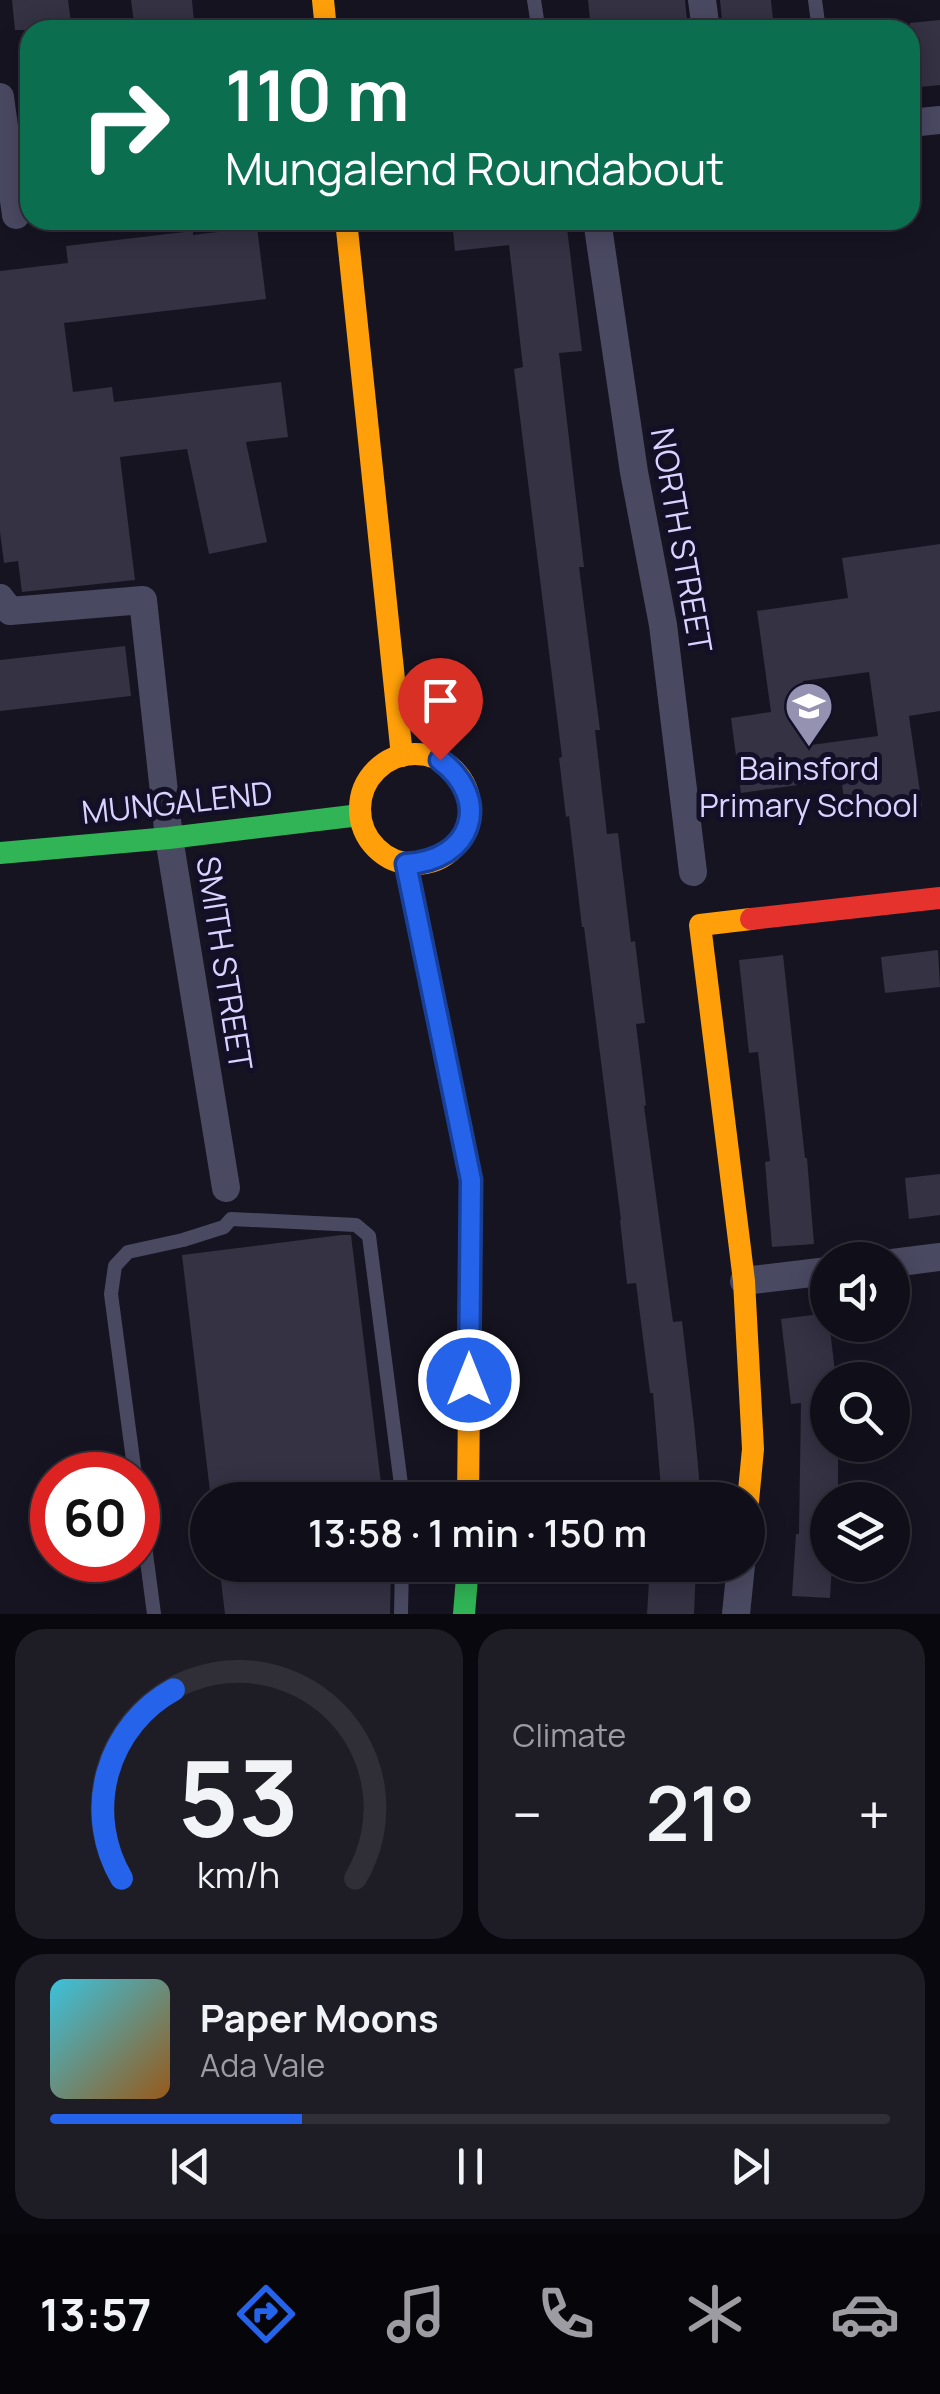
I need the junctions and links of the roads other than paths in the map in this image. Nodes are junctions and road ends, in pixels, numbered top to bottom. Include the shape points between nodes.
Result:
1 (0, 96) edge
2 (15, 216) edge
3 (347, 230) edge
4 (598, 230) edge
5 (0, 598) edge
6 (402, 756) junction
7 (360, 815) junction
8 (169, 838) junction
9 (0, 852) edge
10 (406, 864) junction
11 (693, 872) dead end
12 (940, 898) edge
13 (226, 1188) joint
14 (232, 1219) junction
15 (940, 1258) edge
16 (910, 1261) edge
17 (810, 1273) edge
18 (744, 1281) junction
19 (132, 1452) edge
20 (401, 1482) edge
21 (468, 1482) edge
22 (750, 1482) edge
23 (150, 1582) edge
24 (402, 1582) edge
25 (467, 1582) edge
26 (739, 1582) edge
27 (154, 1614) edge
28 (402, 1614) edge
29 (464, 1614) edge
30 (736, 1614) edge

1 - 2 street
3 - 6 main road
4 - 11 street, NORTH STREET via 663,624
5 - 8 street, SMITH STREET via 10,612 143,600
6 - 7 main road via 370,778
6 - 10 main road via 440,760 456,772 470,807 468,826 444,856
7 - 8 main road, MUNGALEND
7 - 10 main road via 375,847
8 - 9 main road, MUNGALEND
8 - 13 street, SMITH STREET
10 - 21 main road via 471,1180
12 - 18 main road via 700,926
13 - 14 lane
14 - 19 lane via 224,1227 128,1252 116,1266 111,1294
14 - 20 lane via 356,1225 369,1236
15 - 16 street
17 - 18 street
18 - 22 main road
23 - 27 lane
24 - 28 lane
25 - 29 main road
26 - 30 street

